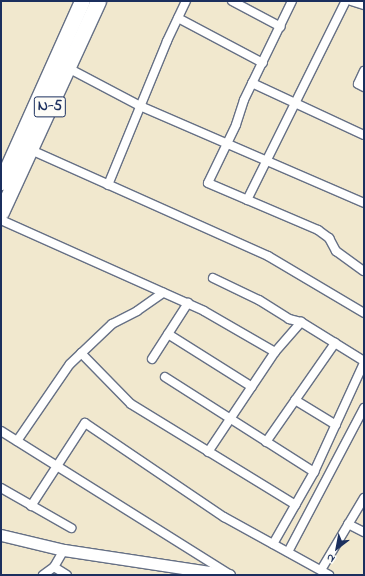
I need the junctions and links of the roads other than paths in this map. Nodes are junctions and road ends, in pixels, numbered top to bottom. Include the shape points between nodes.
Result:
1 (82, 1) edge
2 (98, 1) edge
3 (186, 1) edge
4 (232, 1) edge
5 (292, 1) edge
6 (346, 1) edge
7 (351, 1) edge
8 (364, 5) edge
9 (178, 18) junction
10 (281, 27) junction
11 (263, 63) junction
12 (68, 68) junction
13 (364, 70) edge
14 (252, 83) junction
15 (364, 87) edge
16 (296, 103) junction
17 (140, 106) junction
18 (364, 135) edge
19 (226, 143) junction
20 (31, 150) junction
21 (267, 161) junction
22 (1, 182) edge
23 (108, 185) junction
24 (247, 200) junction
25 (364, 203) edge
26 (1, 212) edge
27 (1, 220) edge
28 (364, 271) edge
29 (213, 278) dead end
30 (163, 293) junction
31 (188, 303) junction
32 (364, 313) edge
33 (301, 322) junction
34 (168, 334) junction
35 (335, 343) junction
36 (275, 352) junction
37 (82, 353) junction
38 (152, 359) dead end
39 (364, 362) edge
40 (164, 377) dead end
41 (252, 387) junction
42 (295, 400) junction
43 (364, 408) edge
44 (231, 420) junction
45 (336, 425) junction
46 (1, 431) edge
47 (17, 441) junction
48 (266, 442) junction
49 (208, 452) junction
50 (57, 466) junction
51 (314, 472) junction
52 (1, 488) edge
53 (364, 498) edge
54 (296, 505) junction
55 (31, 506) junction
56 (348, 524) junction
57 (71, 528) dead end
58 (364, 532) edge
59 (1, 535) edge
60 (273, 544) junction
61 (64, 550) junction
62 (288, 552) junction
63 (54, 567) junction
64 (320, 570) junction
65 (210, 574) edge
66 (43, 575) edge
67 (67, 575) edge
68 (230, 575) edge
69 (329, 575) edge

1 - 22 highway, N-5
2 - 12 highway, N-5
3 - 9 street
4 - 10 street
5 - 10 street
6 - 16 street
7 - 8 street
9 - 11 street
9 - 17 street
10 - 11 street
11 - 14 street
12 - 17 street
12 - 20 highway, N-5
13 - 15 street via 358,84
14 - 16 street
14 - 19 street
16 - 18 street
16 - 21 street
17 - 19 street
17 - 23 street
19 - 21 street
19 - 24 street via 208,183
20 - 23 street
20 - 26 highway, N-5
21 - 24 street
21 - 25 street
23 - 32 street via 268,256
24 - 28 street via 318,230 329,238 336,251
27 - 30 street
29 - 33 street via 259,300 289,319
30 - 31 street
30 - 37 street via 112,324
31 - 34 street
31 - 36 street
33 - 35 street
33 - 36 street
34 - 38 street
34 - 41 street
35 - 39 street
35 - 42 street
36 - 41 street
37 - 47 street via 58,380
37 - 49 street via 131,404
39 - 45 street
40 - 44 street
41 - 44 street
42 - 45 street
42 - 48 street
43 - 62 street
44 - 48 street
44 - 49 street
45 - 51 street
46 - 47 street
47 - 50 street
48 - 51 street
49 - 54 street
50 - 55 street
50 - 60 street via 85,423 224,516
50 - 68 street
51 - 54 street
52 - 55 street
53 - 56 street
54 - 60 street
55 - 57 street
56 - 58 street
56 - 64 street
59 - 61 street
60 - 62 street
61 - 63 street
61 - 65 street
62 - 64 street
63 - 66 street
63 - 67 street
64 - 69 street
65 - 68 street

